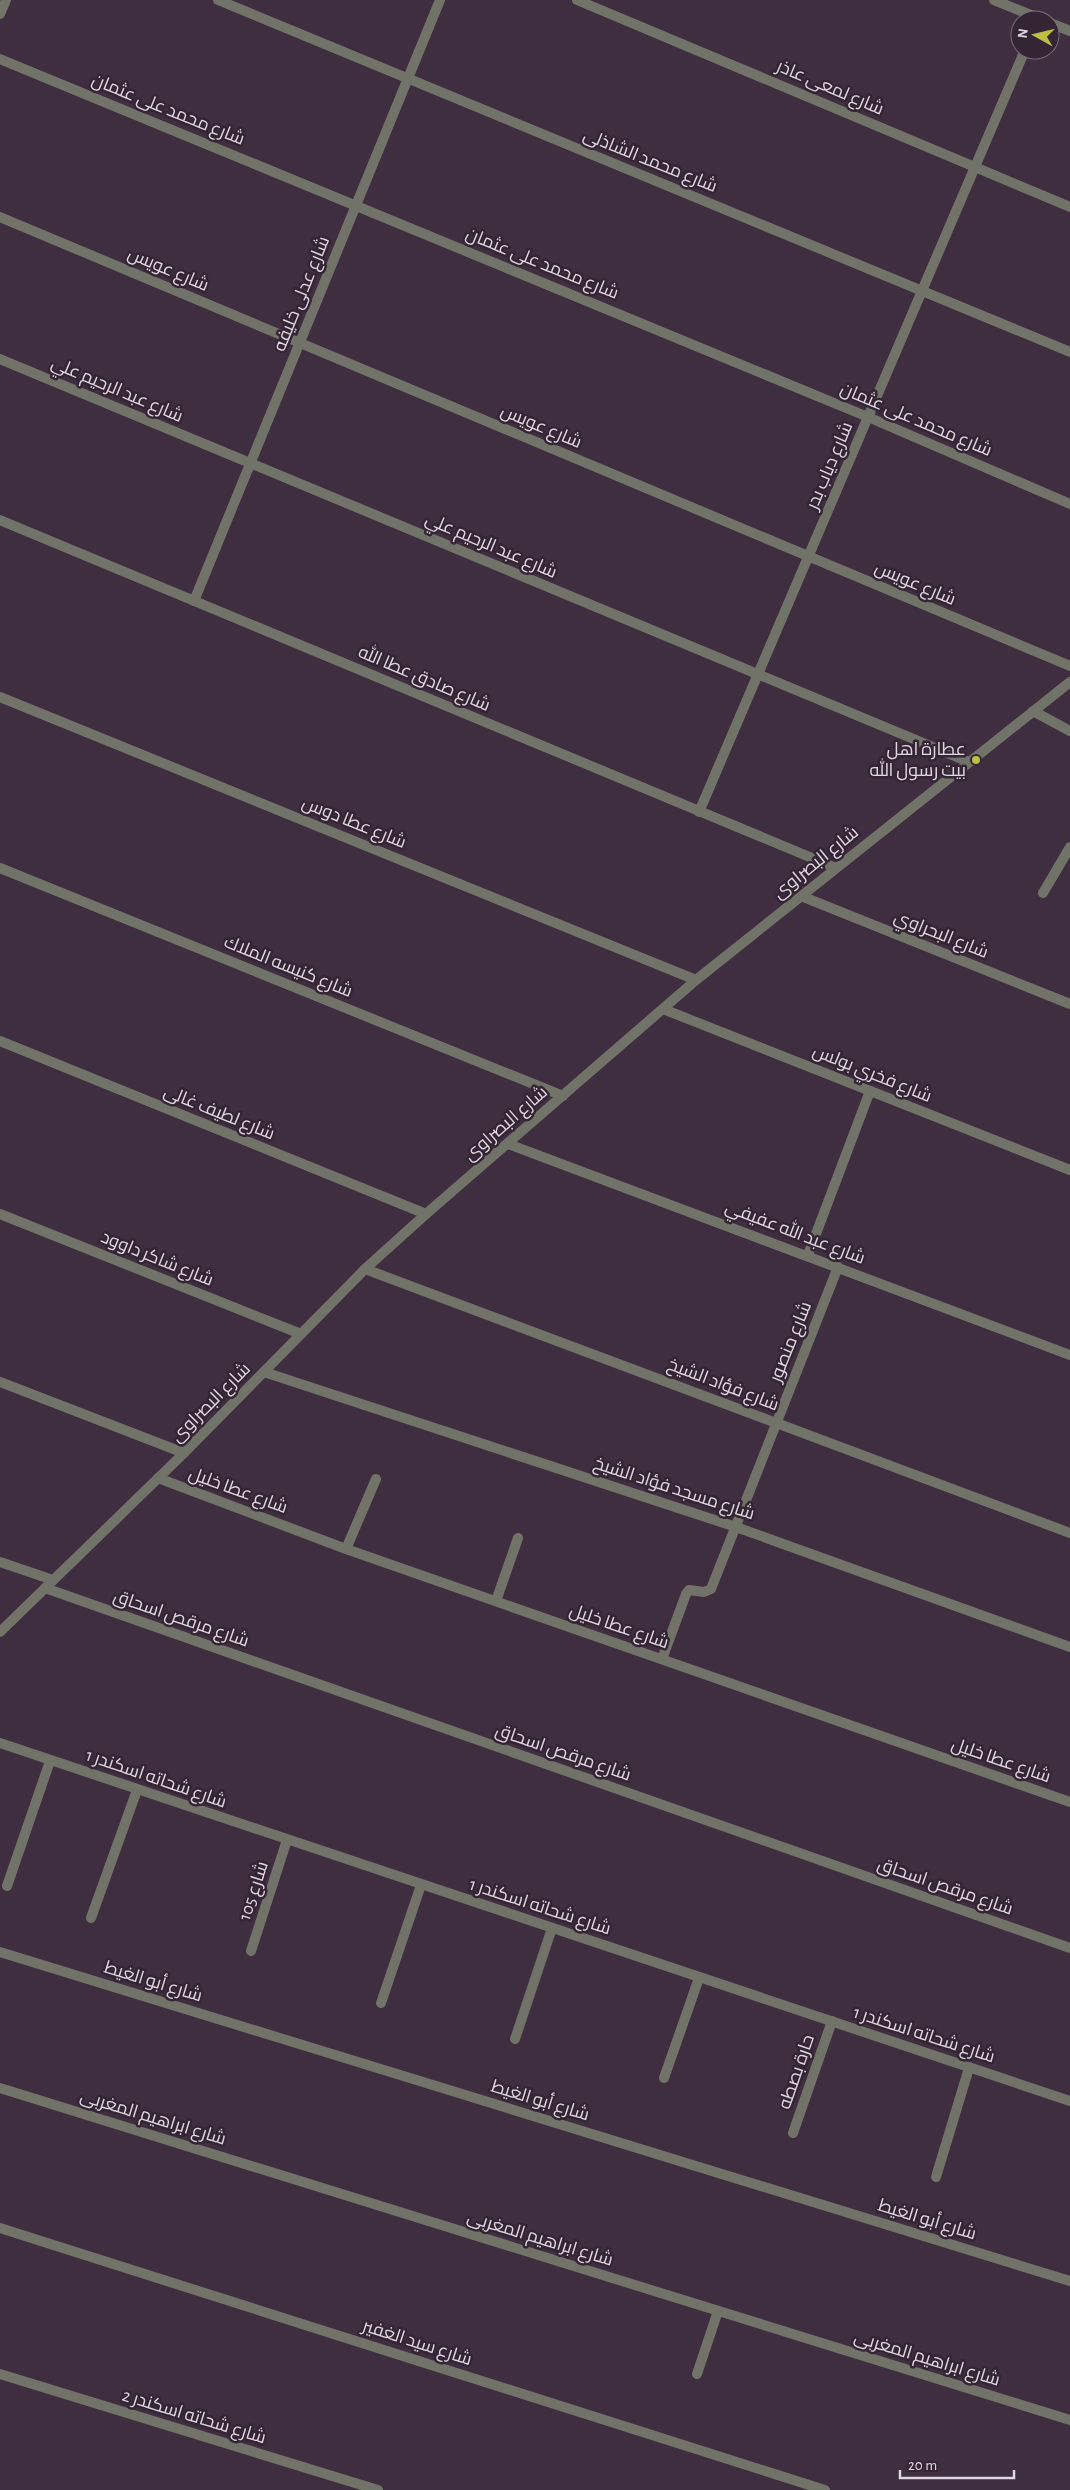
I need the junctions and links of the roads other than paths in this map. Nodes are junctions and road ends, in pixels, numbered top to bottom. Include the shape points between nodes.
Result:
1 (6, 0) edge
2 (218, 0) edge
3 (440, 0) edge
4 (577, 0) edge
5 (994, 0) edge
6 (1018, 10) edge
7 (0, 14) edge
8 (0, 59) edge
9 (1021, 60) edge
10 (408, 78) junction
11 (974, 167) junction
12 (356, 205) junction
13 (1070, 207) edge
14 (0, 217) edge
15 (922, 291) junction
16 (300, 343) junction
17 (1070, 352) edge
18 (0, 359) edge
19 (868, 417) junction
20 (250, 463) junction
21 (1070, 504) edge
22 (0, 520) edge
23 (808, 557) junction
24 (194, 601) junction
25 (1070, 666) edge
26 (758, 674) junction
27 (1070, 682) edge
28 (0, 697) edge
29 (1033, 711) junction
30 (1070, 731) edge
31 (969, 762) junction
32 (700, 812) junction
33 (1070, 847) edge
34 (0, 868) edge
35 (836, 868) junction
36 (1043, 893) dead end
37 (801, 896) junction
38 (696, 980) junction
39 (1070, 1004) edge
40 (663, 1009) junction
41 (0, 1041) edge
42 (870, 1091) junction
43 (563, 1096) junction
44 (508, 1144) junction
45 (1070, 1170) edge
46 (0, 1214) edge
47 (426, 1214) junction
48 (808, 1255) junction
49 (838, 1267) junction
50 (365, 1269) junction
51 (301, 1334) junction
52 (1070, 1356) edge
53 (264, 1372) junction
54 (0, 1382) edge
55 (777, 1423) junction
56 (184, 1453) junction
57 (158, 1478) junction
58 (376, 1479) dead end
59 (736, 1527) junction
60 (1070, 1532) edge
61 (518, 1538) dead end
62 (346, 1549) junction
63 (0, 1562) edge
64 (53, 1580) junction
65 (45, 1588) junction
66 (496, 1601) junction
67 (0, 1632) edge
68 (1070, 1647) edge
69 (662, 1659) junction
70 (0, 1743) edge
71 (50, 1761) junction
72 (137, 1790) junction
73 (1070, 1802) edge
74 (288, 1840) junction
75 (421, 1885) junction
76 (7, 1886) dead end
77 (91, 1918) dead end
78 (552, 1928) junction
79 (1070, 1948) edge
80 (251, 1951) dead end
81 (0, 1952) edge
82 (699, 1978) junction
83 (381, 2003) dead end
84 (832, 2022) junction
85 (515, 2039) dead end
86 (969, 2068) junction
87 (664, 2078) dead end
88 (0, 2088) edge
89 (1070, 2101) edge
90 (793, 2133) dead end
91 (936, 2178) dead end
92 (0, 2228) edge
93 (1070, 2281) edge
94 (718, 2311) junction
95 (0, 2374) edge
96 (698, 2374) dead end
97 (1070, 2420) edge
98 (378, 2490) edge
99 (825, 2490) edge

1 - 7 street
2 - 10 street, شارع محمد الشاذلى
3 - 10 street, شارع عدلى خليفه
4 - 11 street, شارع لمعى عاذر
5 - 6 street
8 - 12 street, شارع محمد على عثمان
9 - 11 street, شارع دياب بدر
10 - 12 street, شارع عدلى خليفه
10 - 15 street, شارع محمد الشاذلى
11 - 13 street, شارع لمعى عاذر
11 - 15 street, شارع دياب بدر
12 - 16 street, شارع عدلى خليفه
12 - 19 street, شارع محمد على عثمان
14 - 16 street, شارع عويس
15 - 17 street, شارع محمد الشاذلى
15 - 19 street, شارع دياب بدر
16 - 20 street, شارع عدلى خليفه
16 - 23 street, شارع عويس
18 - 20 street, شارع عبد الرحيم علي
19 - 21 street, شارع محمد على عثمان
19 - 23 street, شارع دياب بدر
20 - 24 street, شارع عدلى خليفه
20 - 26 street, شارع عبد الرحيم علي
22 - 24 street, شارع صادق عطا الله
23 - 25 street, شارع عويس
23 - 26 street, شارع دياب بدر
24 - 32 street, شارع صادق عطا الله
26 - 31 street, شارع عبد الرحيم علي
26 - 32 street, شارع دياب بدر
27 - 29 street, شارع البصراوى
28 - 38 street, شارع عطا دوس
29 - 30 street
29 - 31 street, شارع البصراوى
31 - 35 street, شارع البصراوى
32 - 35 street, شارع صادق عطا الله
33 - 36 street
34 - 43 street, شارع كنيسه الملاك
35 - 37 street, شارع البصراوى
37 - 38 street, شارع البصراوى
37 - 39 street, شارع البحراوي
38 - 40 street, شارع البصراوى
40 - 42 street, شارع فخري بولس
40 - 43 street, شارع البصراوى
41 - 47 street, شارع لطيف غالى
42 - 45 street, شارع فخري بولس
42 - 48 street
43 - 44 street, شارع البصراوى
44 - 47 street, شارع البصراوى
44 - 48 street, شارع عبد الله عفيفي
46 - 51 street, شارع شاكر داوود
47 - 50 street, شارع البصراوى
48 - 49 street, شارع عبد الله عفيفي
49 - 52 street, شارع عبد الله عفيفي
49 - 55 street, شارع منصور
50 - 51 street, شارع البصراوى
50 - 55 street, شارع فؤاد الشيخ
51 - 53 street, شارع البصراوى
53 - 56 street, شارع البصراوى
53 - 59 street, شارع مسجد فؤاد الشيخ
54 - 56 street
55 - 59 street, شارع منصور
55 - 60 street, شارع فؤاد الشيخ
56 - 57 street, شارع البصراوى
57 - 62 street, شارع عطا خليل
57 - 64 street, شارع البصراوى
58 - 62 street
59 - 68 street, شارع مسجد فؤاد الشيخ
59 - 69 street, شارع منصور via 711,1589 704,1592 689,1590 686,1594
61 - 66 street
62 - 66 street, شارع عطا خليل
63 - 64 street
64 - 65 street, شارع البصراوى
65 - 67 street, شارع البصراوى
65 - 79 street, شارع مرقص اسحاق
66 - 69 street, شارع عطا خليل
69 - 73 street, شارع عطا خليل
70 - 71 street, شارع شحاته اسكندر 1
71 - 72 street, شارع شحاته اسكندر 1
71 - 76 street
72 - 74 street, شارع شحاته اسكندر 1
72 - 77 street
74 - 75 street, شارع شحاته اسكندر 1
74 - 80 street, شارع 105
75 - 78 street, شارع شحاته اسكندر 1
75 - 83 street
78 - 82 street, شارع شحاته اسكندر 1
78 - 85 street
81 - 93 street, شارع أبو الغيط
82 - 84 street, شارع شحاته اسكندر 1
82 - 87 street
84 - 86 street, شارع شحاته اسكندر 1
84 - 90 street, حارة بصطه
86 - 89 street, شارع شحاته اسكندر 1
86 - 91 street
88 - 94 street, شارع ابراهيم المغربى
92 - 99 street, شارع سيد الغفير
94 - 96 street
94 - 97 street, شارع ابراهيم المغربى
95 - 98 street, شارع شحاته اسكندر 2

